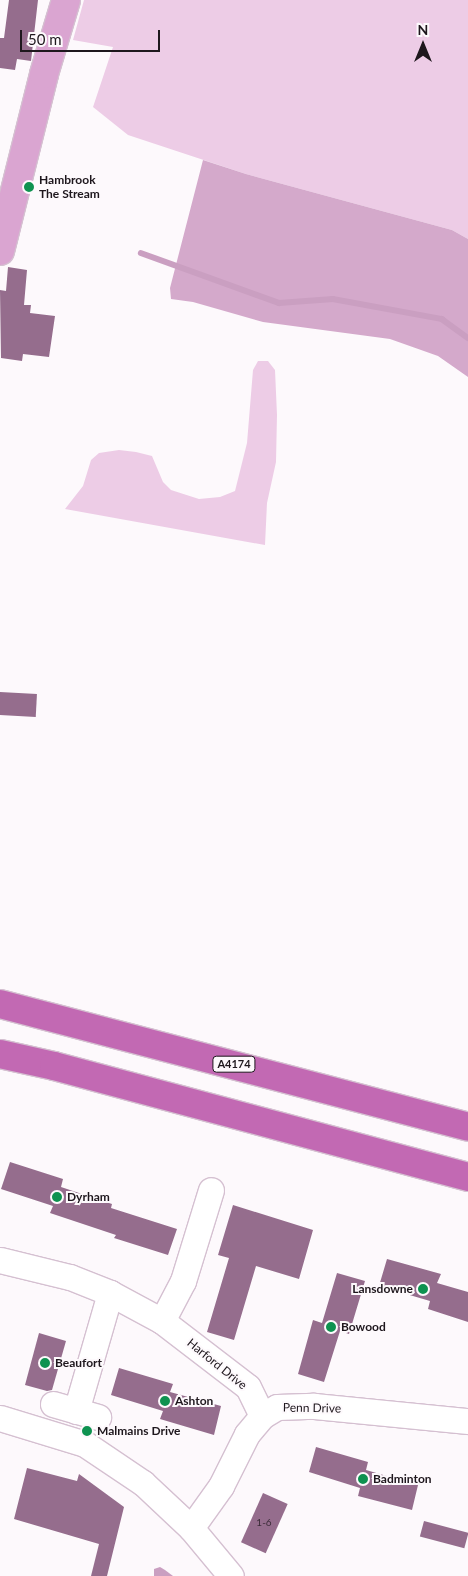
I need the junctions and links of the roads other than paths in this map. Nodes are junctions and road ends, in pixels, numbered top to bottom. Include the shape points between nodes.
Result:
1 (66, 0) edge
2 (1, 240) edge
3 (0, 1004) edge
4 (0, 1041) edge
5 (0, 1054) edge
6 (54, 1066) junction
7 (468, 1127) edge
8 (468, 1176) edge
9 (212, 1190) dead end
10 (0, 1260) edge
11 (110, 1294) junction
12 (162, 1321) junction
13 (76, 1410) dead end
14 (262, 1416) junction
15 (0, 1418) edge
16 (468, 1421) edge
17 (191, 1528) junction
18 (231, 1576) edge

1 - 2 main road
3 - 7 highway, A4174
4 - 6 highway
5 - 6 highway
6 - 8 highway
9 - 12 street via 183,1281
10 - 11 street, Harford Drive via 70,1277
11 - 12 street, Harford Drive
11 - 13 street
12 - 14 street, Harford Drive via 248,1387
14 - 16 street, Penn Drive via 277,1407 314,1406
14 - 17 street, Penn Drive via 246,1434 221,1486
15 - 17 street via 85,1444 143,1483
17 - 18 street

